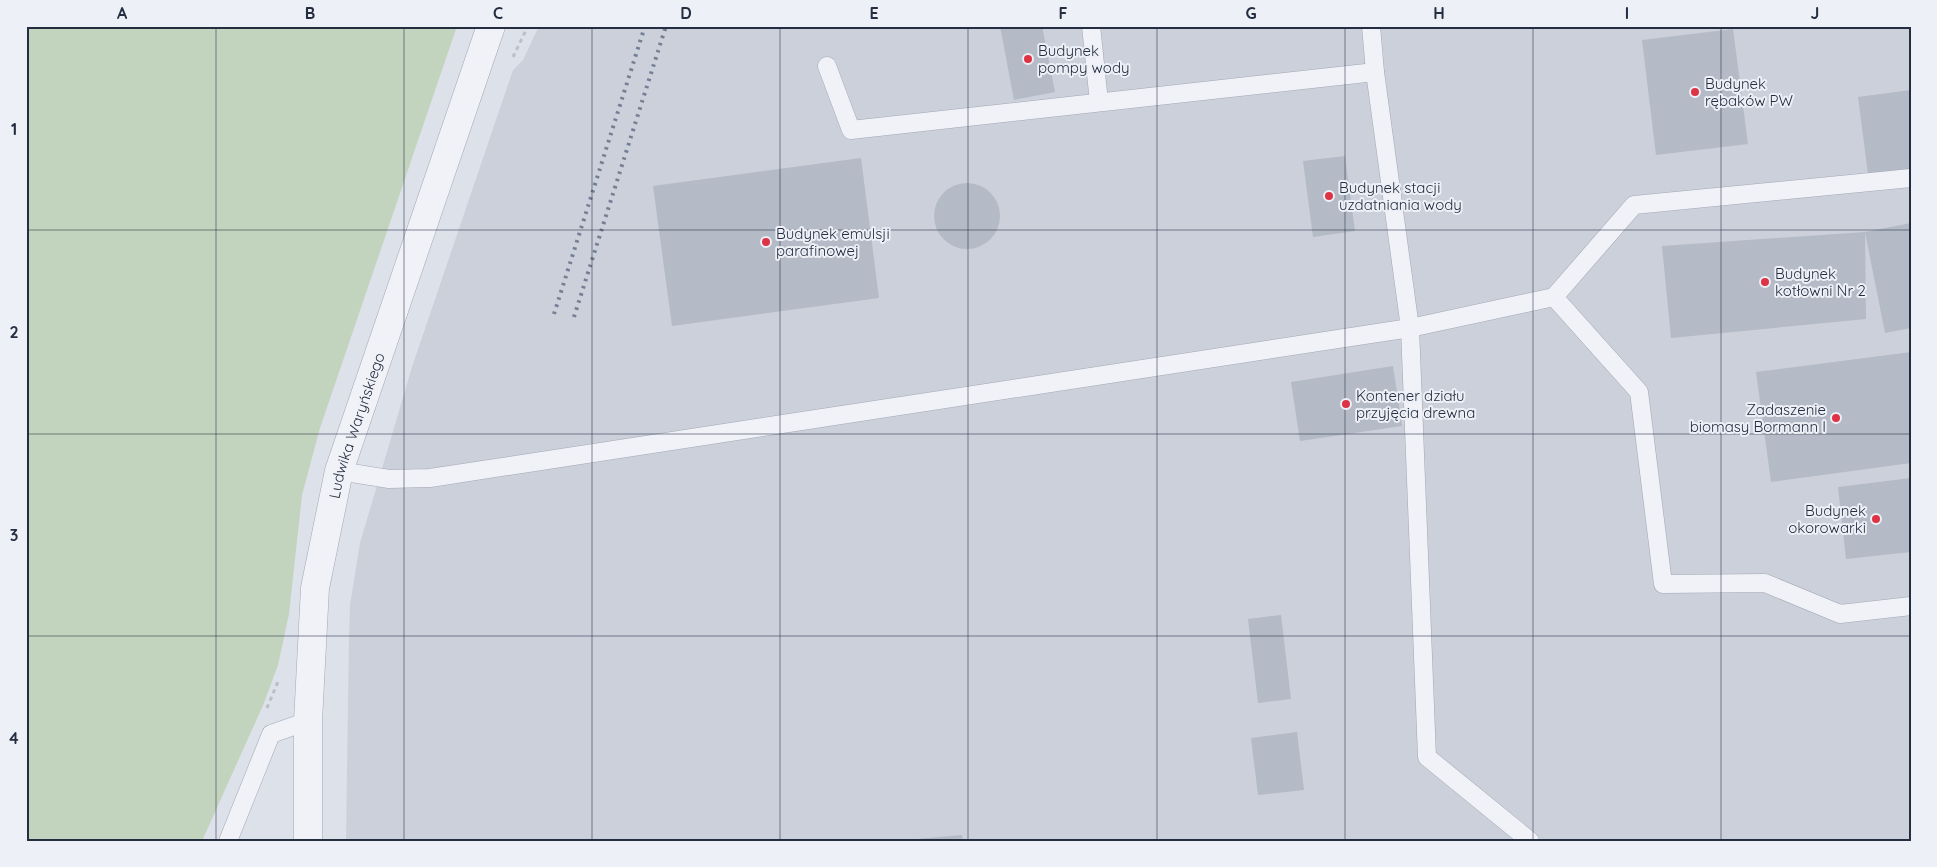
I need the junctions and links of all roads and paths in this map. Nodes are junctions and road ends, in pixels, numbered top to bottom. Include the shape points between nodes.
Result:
1 (491, 26) edge
2 (1091, 26) edge
3 (1371, 26) edge
4 (828, 66) dead end
5 (1375, 72) junction
6 (1099, 102) junction
7 (1911, 178) edge
8 (1554, 297) junction
9 (1410, 328) junction
10 (340, 471) junction
11 (1911, 606) edge
12 (308, 721) junction
13 (228, 841) edge
14 (308, 841) edge
15 (1530, 841) edge

1 - 10 street, Ludwika Waryńskiego
2 - 6 lane
3 - 5 lane
4 - 6 lane via 852,130
5 - 6 lane
5 - 9 lane
7 - 8 lane via 1634,205
8 - 9 lane
8 - 11 lane via 1639,392 1663,584 1765,583 1840,614
9 - 10 lane via 430,478 388,479
9 - 15 lane via 1427,756
10 - 12 street, Ludwika Waryńskiego via 316,588
12 - 13 lane via 271,734
12 - 14 street, Ludwika Waryńskiego

